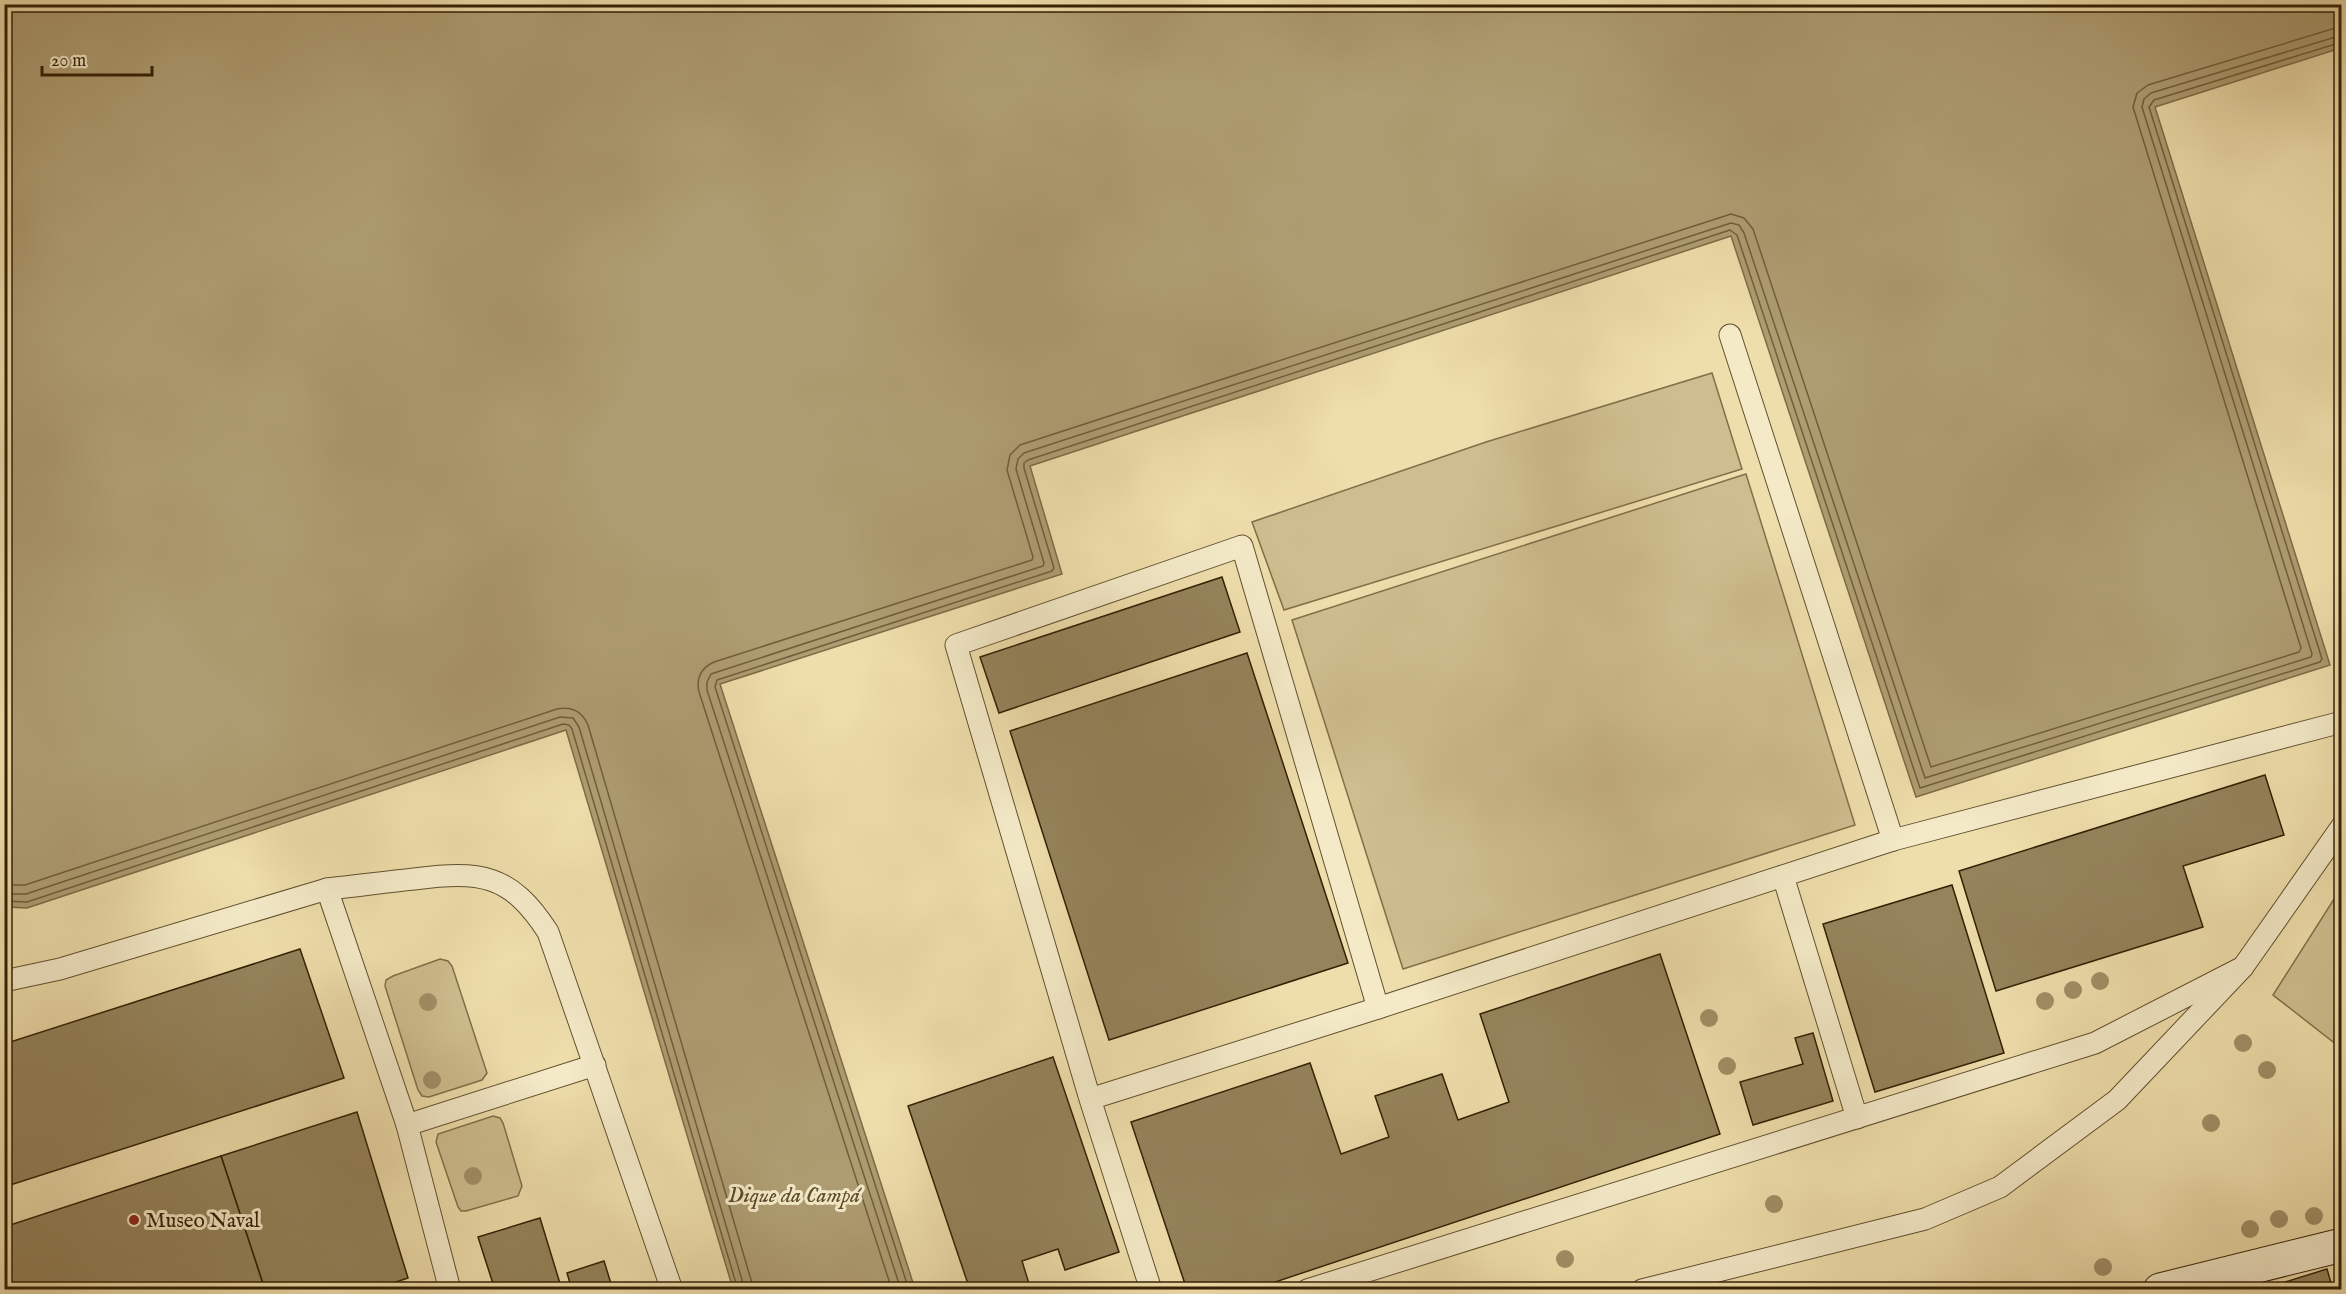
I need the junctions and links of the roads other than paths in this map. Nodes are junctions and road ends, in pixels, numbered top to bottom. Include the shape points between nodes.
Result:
1 (1730, 335) dead end
2 (2342, 722) edge
3 (2342, 826) edge
4 (1893, 840) junction
5 (1783, 876) junction
6 (327, 889) junction
7 (2243, 967) junction
8 (4, 981) edge
9 (1378, 1008) junction
10 (595, 1065) junction
11 (1090, 1099) junction
12 (1857, 1118) junction
13 (407, 1125) junction
14 (2342, 1245) edge
15 (450, 1290) edge
16 (672, 1290) edge
17 (1151, 1290) edge
18 (1307, 1290) edge
19 (1642, 1290) edge
20 (2160, 1290) edge

1 - 4 lane
2 - 4 lane
3 - 7 lane
4 - 5 lane
5 - 9 lane
5 - 12 lane
6 - 8 lane via 60,969
6 - 10 lane via 453,874 480,876 506,887 533,909 548,932
6 - 13 lane
7 - 12 lane via 2095,1043
7 - 19 lane via 2117,1100 2000,1187 1925,1220
9 - 11 lane
9 - 11 lane via 1242,546 956,645
10 - 13 lane
10 - 16 lane
11 - 17 lane
12 - 18 lane
13 - 15 lane
14 - 20 main road

